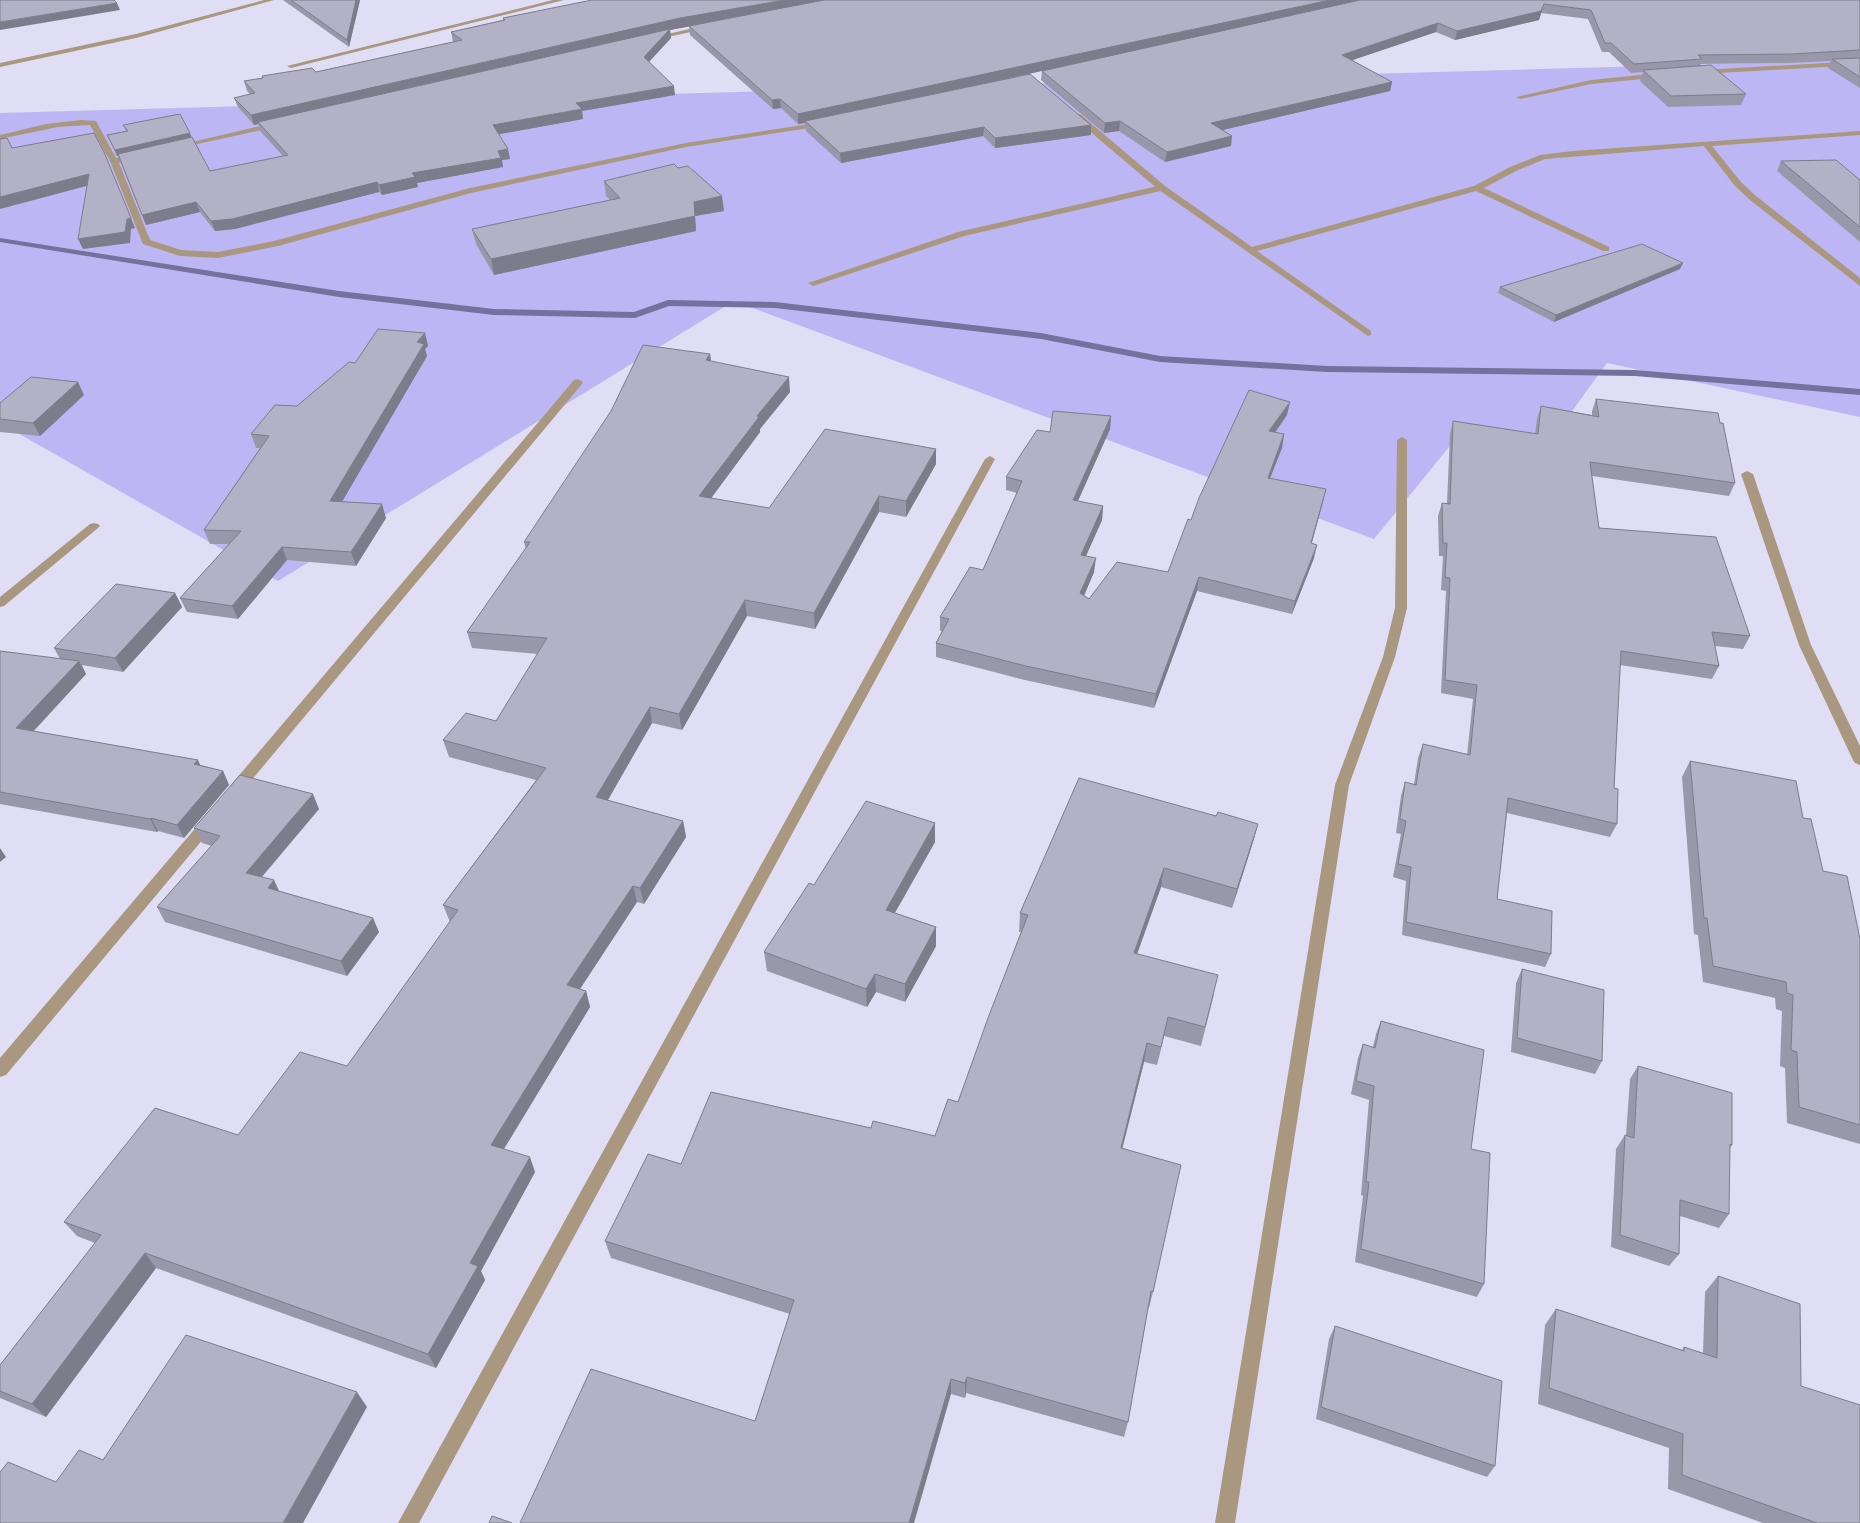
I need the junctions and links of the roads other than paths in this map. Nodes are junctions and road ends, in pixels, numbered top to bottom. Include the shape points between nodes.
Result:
1 (270, 0) edge
2 (562, 0) edge
3 (714, 26) edge
4 (643, 40) edge
5 (1860, 63) edge
6 (0, 65) edge
7 (291, 66) dead end
8 (1693, 72) edge
9 (1666, 74) edge
10 (1520, 97) dead end
11 (1067, 109) edge
12 (287, 122) edge
13 (828, 122) edge
14 (1860, 133) edge
15 (0, 137) edge
16 (1706, 144) junction
17 (172, 148) edge
18 (134, 157) edge
19 (114, 161) junction
20 (1162, 188) junction
21 (1477, 188) junction
22 (1606, 249) dead end
23 (1251, 250) junction
24 (814, 283) dead end
25 (1860, 283) edge
26 (1368, 333) dead end
27 (578, 382) dead end
28 (1402, 440) dead end
29 (990, 459) dead end
30 (1747, 474) dead end
31 (94, 526) dead end
32 (0, 603) edge
33 (1860, 760) edge
34 (0, 1070) edge
35 (408, 1523) edge
36 (1226, 1523) edge

1 - 6 street via 87,48
2 - 7 street
3 - 4 street
5 - 8 street
9 - 10 street via 1591,82
11 - 20 street
12 - 17 street
13 - 19 street via 686,145 470,191 274,244 218,255 180,253 146,242
14 - 16 street
15 - 19 street via 55,125 93,124
16 - 21 street via 1543,157
16 - 25 street via 1753,198
18 - 19 street
20 - 23 street
20 - 24 street via 961,234
21 - 22 street
21 - 23 street
23 - 26 street
27 - 34 street
28 - 36 street via 1401,608 1389,657 1342,785
29 - 35 street
30 - 33 street via 1805,645
31 - 32 street

